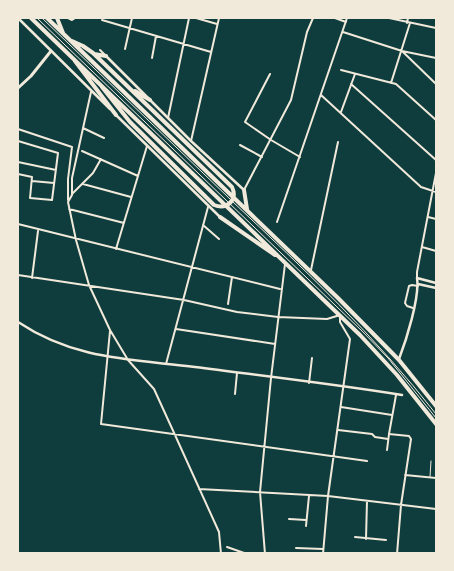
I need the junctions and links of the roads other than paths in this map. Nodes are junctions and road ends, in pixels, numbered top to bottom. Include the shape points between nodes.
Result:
1 (18, 18) edge
2 (31, 18) edge
3 (37, 18) edge
4 (42, 18) edge
5 (47, 18) edge
6 (57, 18) edge
7 (68, 18) edge
8 (75, 18) edge
9 (132, 18) edge
10 (189, 18) edge
11 (196, 18) edge
12 (219, 18) edge
13 (313, 18) edge
14 (335, 18) edge
15 (347, 18) edge
16 (389, 18) edge
17 (408, 18) edge
18 (102, 20) dead end
19 (346, 22) junction
20 (408, 23) junction
21 (217, 24) junction
22 (129, 28) junction
23 (436, 28) edge
24 (342, 32) junction
25 (64, 35) junction
26 (156, 36) junction
27 (70, 40) junction
28 (183, 44) junction
29 (124, 49) dead end
30 (100, 50) dead end
31 (51, 51) junction
32 (402, 51) junction
33 (68, 52) junction
34 (211, 52) junction
35 (94, 54) junction
36 (106, 56) junction
37 (152, 58) dead end
38 (436, 58) edge
39 (341, 70) dead end
40 (91, 74) junction
41 (270, 74) dead end
42 (355, 74) junction
43 (391, 82) junction
44 (351, 84) junction
45 (436, 84) edge
46 (18, 88) edge
47 (129, 88) junction
48 (91, 92) junction
49 (321, 95) junction
50 (150, 100) junction
51 (340, 113) junction
52 (116, 115) junction
53 (168, 118) junction
54 (436, 120) edge
55 (83, 128) junction
56 (18, 129) edge
57 (104, 138) dead end
58 (271, 140) junction
59 (18, 141) edge
60 (191, 141) junction
61 (338, 142) dead end
62 (147, 144) junction
63 (240, 145) dead end
64 (82, 151) dead end
65 (262, 157) junction
66 (300, 157) junction
67 (100, 159) junction
68 (436, 160) edge
69 (18, 162) edge
70 (56, 170) junction
71 (18, 174) edge
72 (436, 174) edge
73 (138, 176) junction
74 (32, 181) junction
75 (54, 183) junction
76 (82, 184) junction
77 (244, 190) junction
78 (433, 191) junction
79 (436, 192) edge
80 (72, 195) junction
81 (131, 197) junction
82 (68, 202) junction
83 (208, 206) junction
84 (247, 208) junction
85 (69, 209) junction
86 (220, 217) joint
87 (428, 217) junction
88 (436, 220) edge
89 (277, 222) dead end
90 (124, 223) junction
91 (18, 224) edge
92 (203, 225) junction
93 (39, 230) junction
94 (219, 239) dead end
95 (76, 240) junction
96 (422, 247) junction
97 (116, 249) junction
98 (436, 251) edge
99 (285, 262) junction
100 (192, 267) junction
101 (311, 271) junction
102 (18, 275) edge
103 (232, 277) junction
104 (32, 278) junction
105 (417, 278) junction
106 (436, 283) edge
107 (89, 285) junction
108 (418, 285) junction
109 (436, 288) edge
110 (281, 289) junction
111 (184, 300) junction
112 (228, 304) dead end
113 (413, 308) junction
114 (340, 316) junction
115 (278, 317) junction
116 (18, 322) edge
117 (176, 329) junction
118 (110, 330) junction
119 (275, 344) junction
120 (107, 358) junction
121 (312, 358) dead end
122 (128, 360) junction
123 (398, 360) junction
124 (166, 364) junction
125 (237, 373) junction
126 (271, 378) junction
127 (309, 383) junction
128 (343, 387) junction
129 (235, 394) dead end
130 (397, 394) junction
131 (402, 395) dead end
132 (436, 406) edge
133 (341, 407) junction
134 (436, 414) edge
135 (392, 415) junction
136 (436, 418) edge
137 (436, 424) edge
138 (338, 430) junction
139 (389, 434) junction
140 (175, 435) junction
141 (388, 439) junction
142 (265, 447) junction
143 (387, 450) dead end
144 (334, 456) junction
145 (367, 461) dead end
146 (430, 461) dead end
147 (405, 475) junction
148 (430, 477) junction
149 (436, 478) edge
150 (199, 489) junction
151 (260, 492) junction
152 (310, 495) junction
153 (328, 496) junction
154 (367, 501) junction
155 (401, 505) junction
156 (436, 509) edge
157 (289, 518) dead end
158 (306, 520) junction
159 (306, 526) dead end
160 (355, 537) dead end
161 (366, 539) junction
162 (386, 540) dead end
163 (227, 547) dead end
164 (296, 548) dead end
165 (323, 549) junction
166 (221, 554) edge
167 (247, 554) edge
168 (265, 554) edge
169 (323, 554) edge
170 (397, 554) edge

1 - 31 street
2 - 33 highway
3 - 136 lane via 362,331
4 - 134 lane via 364,330
5 - 25 highway
6 - 25 highway
7 - 8 street
9 - 22 street
10 - 28 street
11 - 21 street
12 - 21 street
13 - 58 street via 306,32 291,100
14 - 19 street
15 - 19 street
16 - 20 street
17 - 20 street
18 - 22 street
19 - 24 street
20 - 23 street
20 - 32 street
21 - 34 street
22 - 26 street
22 - 29 street
24 - 32 street
24 - 49 street
25 - 27 highway
26 - 28 street
26 - 37 street
27 - 35 highway
27 - 84 highway
28 - 34 street
28 - 53 street
30 - 36 street
31 - 46 main road
31 - 48 street
32 - 38 street
32 - 43 street
32 - 45 street
33 - 40 highway
33 - 52 highway
34 - 60 street
35 - 36 highway
35 - 47 highway
36 - 50 street
39 - 42 street
40 - 47 highway via 130,122 206,196 218,206 232,201 233,188
40 - 99 highway
41 - 58 street via 245,122
42 - 43 street
42 - 44 street
43 - 54 street
44 - 51 street
44 - 68 street
47 - 50 highway
48 - 52 street
48 - 55 street
49 - 51 street
49 - 66 street
50 - 53 street
51 - 78 street via 421,187
52 - 62 street
53 - 60 street
55 - 57 street
55 - 80 street via 72,178
56 - 82 street via 72,147
58 - 65 street
58 - 66 street
59 - 70 street via 58,153
60 - 77 street
61 - 101 street
62 - 73 street
62 - 83 street
63 - 65 street
64 - 67 street
65 - 77 street
66 - 89 street
67 - 73 street
67 - 76 street
69 - 70 street
70 - 75 street
71 - 74 street via 32,177
72 - 78 street
73 - 81 street
74 - 75 street
74 - 75 street via 32,199 51,200
76 - 80 street
76 - 81 street
77 - 84 highway
78 - 79 street
78 - 87 street
80 - 82 street
81 - 90 street
82 - 85 street
83 - 86 street
83 - 92 street
84 - 101 highway
85 - 90 street
85 - 95 street
86 - 99 highway
87 - 88 street
87 - 96 street
90 - 97 street
91 - 93 street
92 - 94 street
92 - 100 street
93 - 95 street
93 - 104 street
95 - 97 street
95 - 107 street
96 - 98 street
96 - 105 street
97 - 100 street
99 - 110 street
99 - 114 highway
100 - 103 street
100 - 111 street
101 - 123 highway
102 - 104 street
103 - 110 street
103 - 112 street
104 - 107 street
105 - 106 street
105 - 108 street
107 - 111 street
107 - 118 street
108 - 109 street
108 - 113 street
108 - 113 street via 409,286 405,303
110 - 115 street
111 - 115 street via 236,312
111 - 117 street
113 - 123 street
114 - 115 street via 327,319
114 - 128 street via 350,339
114 - 137 highway via 397,375
115 - 119 street
116 - 120 street via 66,347
117 - 119 street
117 - 124 street
118 - 120 street
118 - 122 street
119 - 126 street
120 - 122 street
120 - 140 street via 101,424
121 - 127 street
122 - 124 street
122 - 140 street via 154,389
123 - 132 highway
124 - 125 street
125 - 126 street
125 - 129 street
126 - 127 street
126 - 142 street
127 - 128 street
128 - 130 street
128 - 133 street
130 - 131 street
130 - 135 street
133 - 135 street
133 - 138 street
135 - 139 street
138 - 141 street
138 - 144 street
139 - 141 street
139 - 147 street via 410,437
140 - 142 street
140 - 150 street
141 - 143 street
142 - 144 street
142 - 151 street
144 - 145 street
144 - 153 street
146 - 148 lane
147 - 148 street
147 - 155 street
148 - 149 street
150 - 151 street
150 - 166 street via 219,532
151 - 152 street
151 - 168 street
152 - 153 street
152 - 158 street
153 - 154 street
153 - 165 street
154 - 155 street
154 - 161 street
155 - 156 street
155 - 170 street
157 - 158 street
158 - 159 street
160 - 161 street
161 - 162 street
163 - 167 street
164 - 165 street
165 - 169 street

